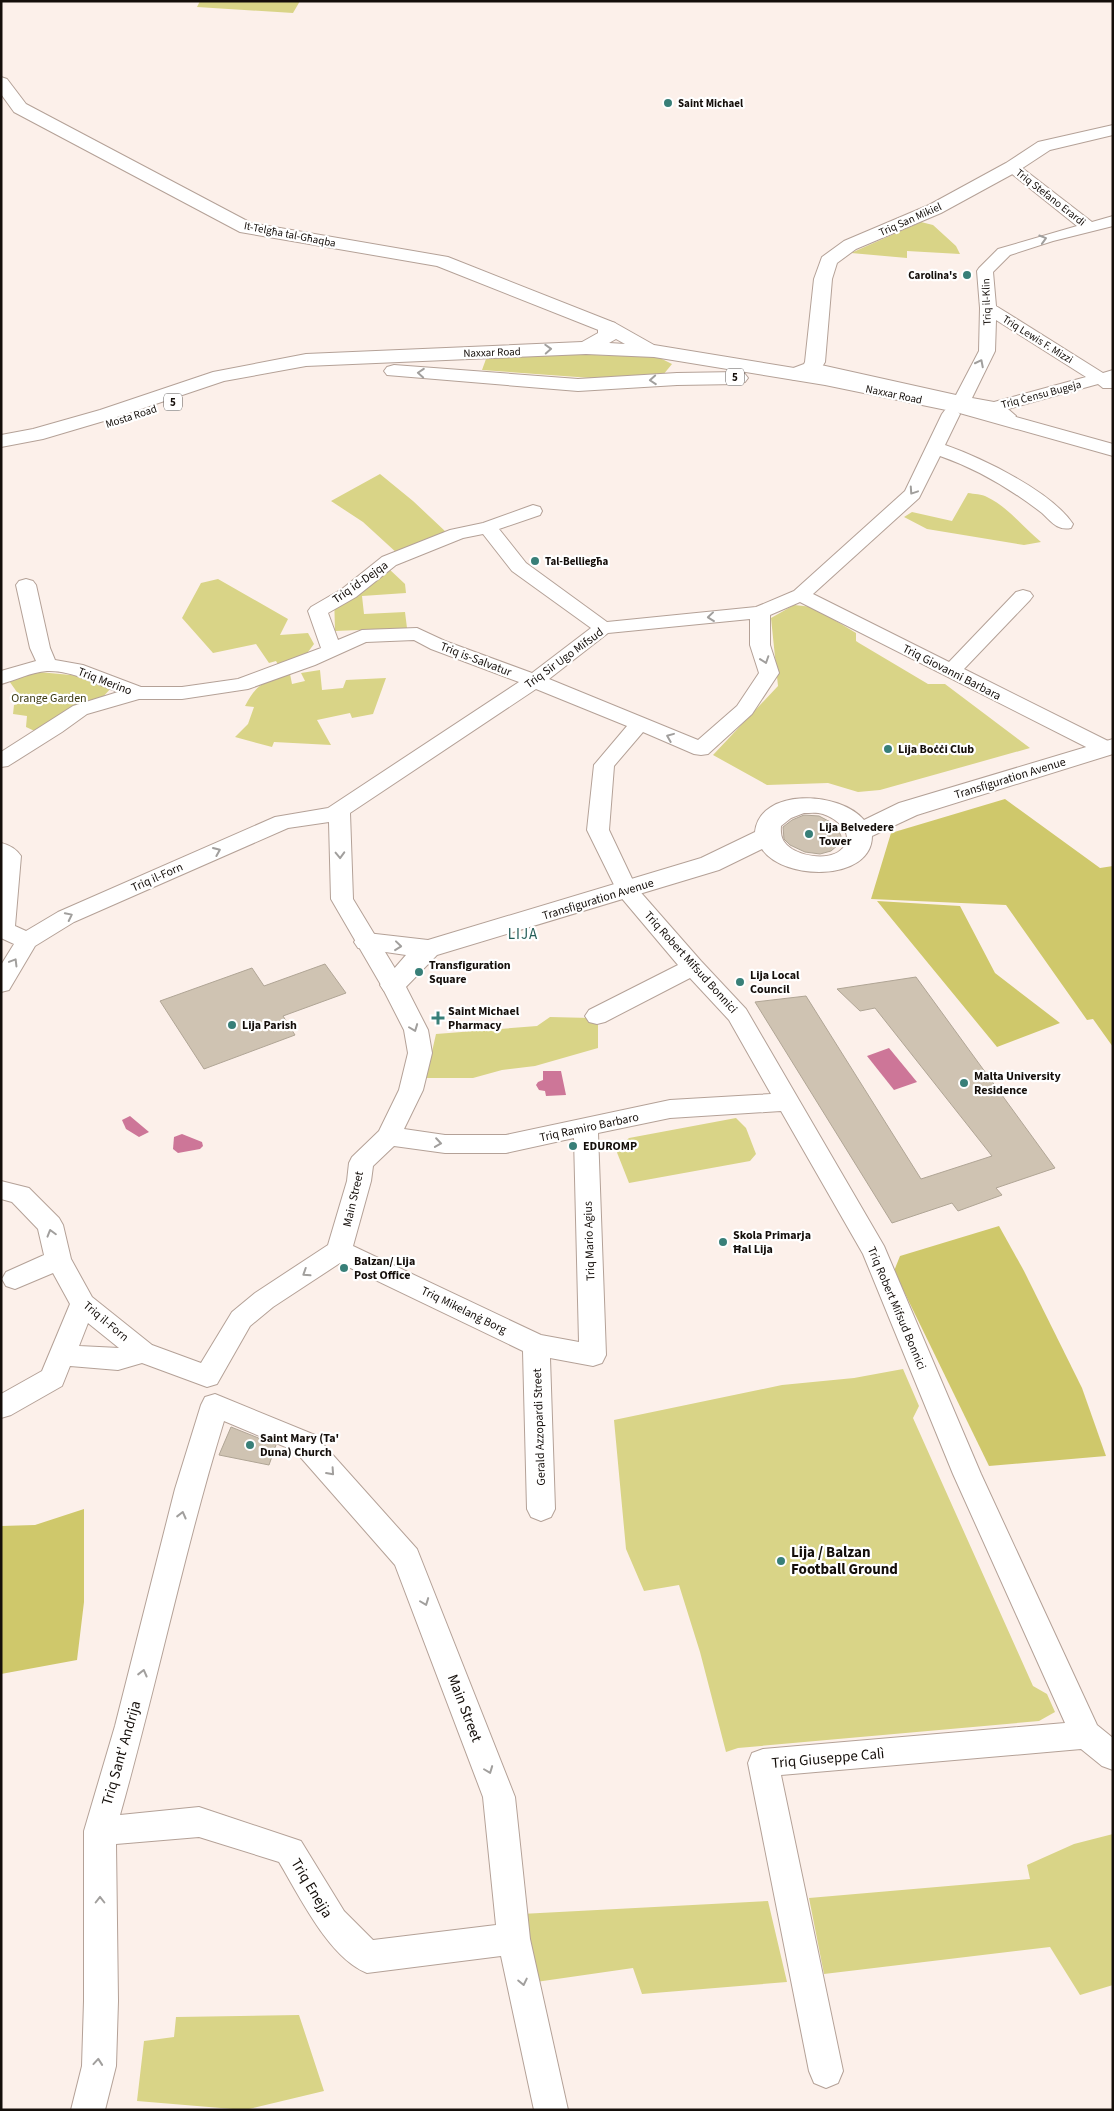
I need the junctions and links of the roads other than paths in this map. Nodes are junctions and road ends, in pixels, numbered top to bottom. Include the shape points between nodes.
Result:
1 (1, 82) edge
2 (1113, 130) edge
3 (1085, 136) junction
4 (1113, 136) edge
5 (1012, 167) junction
6 (1104, 226) edge
7 (988, 308) junction
8 (608, 327) junction
9 (586, 348) junction
10 (663, 352) junction
11 (468, 353) junction
12 (345, 363) junction
13 (820, 371) junction
14 (474, 377) junction
15 (677, 379) junction
16 (1109, 380) edge
17 (994, 406) junction
18 (957, 407) junction
19 (1016, 422) junction
20 (1, 440) edge
21 (935, 448) junction
22 (1, 450) edge
23 (1113, 450) edge
24 (1113, 458) edge
25 (533, 511) dead end
26 (1064, 524) dead end
27 (488, 527) junction
28 (26, 585) dead end
29 (801, 595) junction
30 (1023, 596) dead end
31 (760, 612) junction
32 (603, 628) junction
33 (331, 649) junction
34 (47, 664) junction
35 (949, 671) junction
36 (1, 678) edge
37 (534, 681) junction
38 (138, 693) junction
39 (639, 724) junction
40 (1109, 747) edge
41 (1, 761) edge
42 (339, 810) junction
43 (852, 823) junction
44 (767, 836) junction
45 (1, 850) edge
46 (784, 856) junction
47 (710, 864) junction
48 (627, 890) junction
49 (27, 941) junction
50 (368, 942) junction
51 (428, 949) junction
52 (693, 967) junction
53 (1, 984) edge
54 (393, 985) junction
55 (597, 1016) dead end
56 (788, 1102) junction
57 (586, 1128) junction
58 (390, 1136) junction
59 (1, 1190) edge
60 (340, 1251) junction
61 (58, 1260) junction
62 (15, 1279) dead end
63 (83, 1304) junction
64 (536, 1345) junction
65 (144, 1352) junction
66 (593, 1355) joint
67 (61, 1356) junction
68 (207, 1376) junction
69 (215, 1405) junction
70 (1, 1408) edge
71 (541, 1509) dead end
72 (1086, 1734) junction
73 (1113, 1756) edge
74 (100, 1831) junction
75 (514, 1939) junction
76 (826, 2072) dead end
77 (88, 2110) edge
78 (551, 2110) edge

1 - 8 main road, It-Telgħa tal-Għaqba via 20,108 246,228 441,261
2 - 3 main road, Triq San Mikiel
3 - 4 main road, Triq San Mikiel
3 - 5 main road, Triq San Mikiel via 1044,146
5 - 6 street, Triq Stefano Erardi
5 - 13 main road, Triq San Mikiel via 926,215 850,245 829,261 823,279
7 -> 6 street, Triq il-Klin via 985,271 1004,252 1047,238
7 - 16 street, Triq Lewis F. Mizzi
18 -> 7 street, Triq il-Klin via 987,351
8 - 9 main road via 608,336
8 - 10 main road, It-Telgħa tal-Għaqba
9 - 10 main road, Naxxar Road / 5
11 -> 9 main road, Naxxar Road / 5
10 - 13 main road, Naxxar Road / 5 via 795,374
10 - 15 main road via 688,362 688,375
11 - 12 main road, Naxxar Road / 5
11 - 14 main road via 460,358 458,369
14 -> 12 main road, Naxxar Road / 5
12 - 20 main road, Mosta Road / 5 via 306,360 220,376 36,435
12 - 22 main road, Mosta Road / 5 via 213,390 58,439
13 - 18 main road, Naxxar Road / 5
15 -> 14 main road, Naxxar Road / 5 via 578,385
15 - 18 main road, Naxxar Road / 5 via 733,377 863,397
16 - 17 street, Triq Ċensu Bugeja
17 - 18 street, Naxxar Road
17 - 19 street, Triq Ċensu Bugeja
18 - 19 main road, Naxxar Road / 5
18 - 21 street, Triq Sir Ugo Mifsud
18 - 24 main road, Naxxar Road / 5
19 - 23 main road, Naxxar Road / 5
21 - 26 street via 968,459 1010,480
21 -> 29 street, Triq Sir Ugo Mifsud via 913,494
25 - 27 street, Triq id-Dejqa
27 - 32 street via 519,567
27 - 33 street, Triq id-Dejqa via 457,534 389,561 318,611
28 - 34 street via 40,648
29 - 31 street, Triq Sir Ugo Mifsud
29 - 35 street, Triq Giovanni Barbara
30 - 35 street
31 -> 32 street, Triq Sir Ugo Mifsud
31 -> 39 street, Triq is-Salvatur via 760,645 769,673 745,710 701,749
32 - 37 street, Triq Sir Ugo Mifsud
33 - 37 street, Triq is-Salvatur via 362,636 417,634
33 - 38 street, Triq Merino via 308,661 241,685 182,693
34 - 36 street, Triq Merino
34 - 38 street, Triq Merino via 76,669
35 - 40 street, Triq Giovanni Barbara
37 - 39 street, Triq is-Salvatur
37 - 42 street, Triq Sir Ugo Mifsud
38 - 41 street via 80,710
39 - 48 street, Triq Robert Mifsud Bonnici via 604,765 598,830
40 - 43 main road, Transfiguration Avenue
49 -> 42 street, Triq il-Forn via 66,917 283,822 334,814
42 -> 50 street via 342,899
43 - 44 main road via 818,806 790,808 770,821
43 - 46 main road, Transfiguration Avenue via 859,842 853,852 832,863 798,862
44 - 46 main road via 774,849
44 - 47 main road, Transfiguration Avenue
45 - 49 street via 10,856 3,930
46 - 47 main road, Transfiguration Avenue
47 - 48 main road, Transfiguration Avenue
48 - 51 main road, Transfiguration Avenue
48 - 52 street, Triq Robert Mifsud Bonnici
53 -> 49 street, Triq il-Forn
50 -> 51 main road
50 - 54 street
51 - 54 main road
52 - 55 street
52 - 56 street, Triq Robert Mifsud Bonnici via 738,1015
54 -> 58 street, Main Street via 416,1030 420,1053 411,1090
56 - 57 street, Triq Ramiro Barbaro via 670,1109
56 - 72 street, Triq Robert Mifsud Bonnici via 875,1253 967,1474
58 -> 57 street, Triq Ramiro Barbaro via 445,1144 506,1144
57 - 66 street, Triq Mario Agius
58 - 60 street, Main Street via 361,1163
61 -> 59 street, Triq il-Forn via 50,1226 20,1195
60 - 64 street, Triq Mikelanġ Borg
60 -> 68 street via 264,1300 241,1320
61 - 62 street
61 - 63 street, Triq il-Forn
63 - 65 street, Triq il-Forn
63 - 67 street
64 - 66 street, Triq Mikelanġ Borg
64 - 71 street, Gerald Azzopardi Street
65 - 67 street via 118,1359
65 - 68 street, Triq il-Forn
67 - 70 street via 52,1378
68 - 69 street
74 -> 69 street, Triq Sant' Andrija via 130,1726 189,1489
69 -> 75 street, Main Street via 305,1443 408,1558 499,1797
72 - 73 street, Triq Robert Mifsud Bonnici
72 - 76 street, Triq Giuseppe Calì via 763,1763
74 - 75 street, Triq Enejja via 199,1822 290,1851 333,1922 366,1957
77 -> 74 street, Triq Sant' Andrija via 99,2066
75 -> 78 street, Main Street

